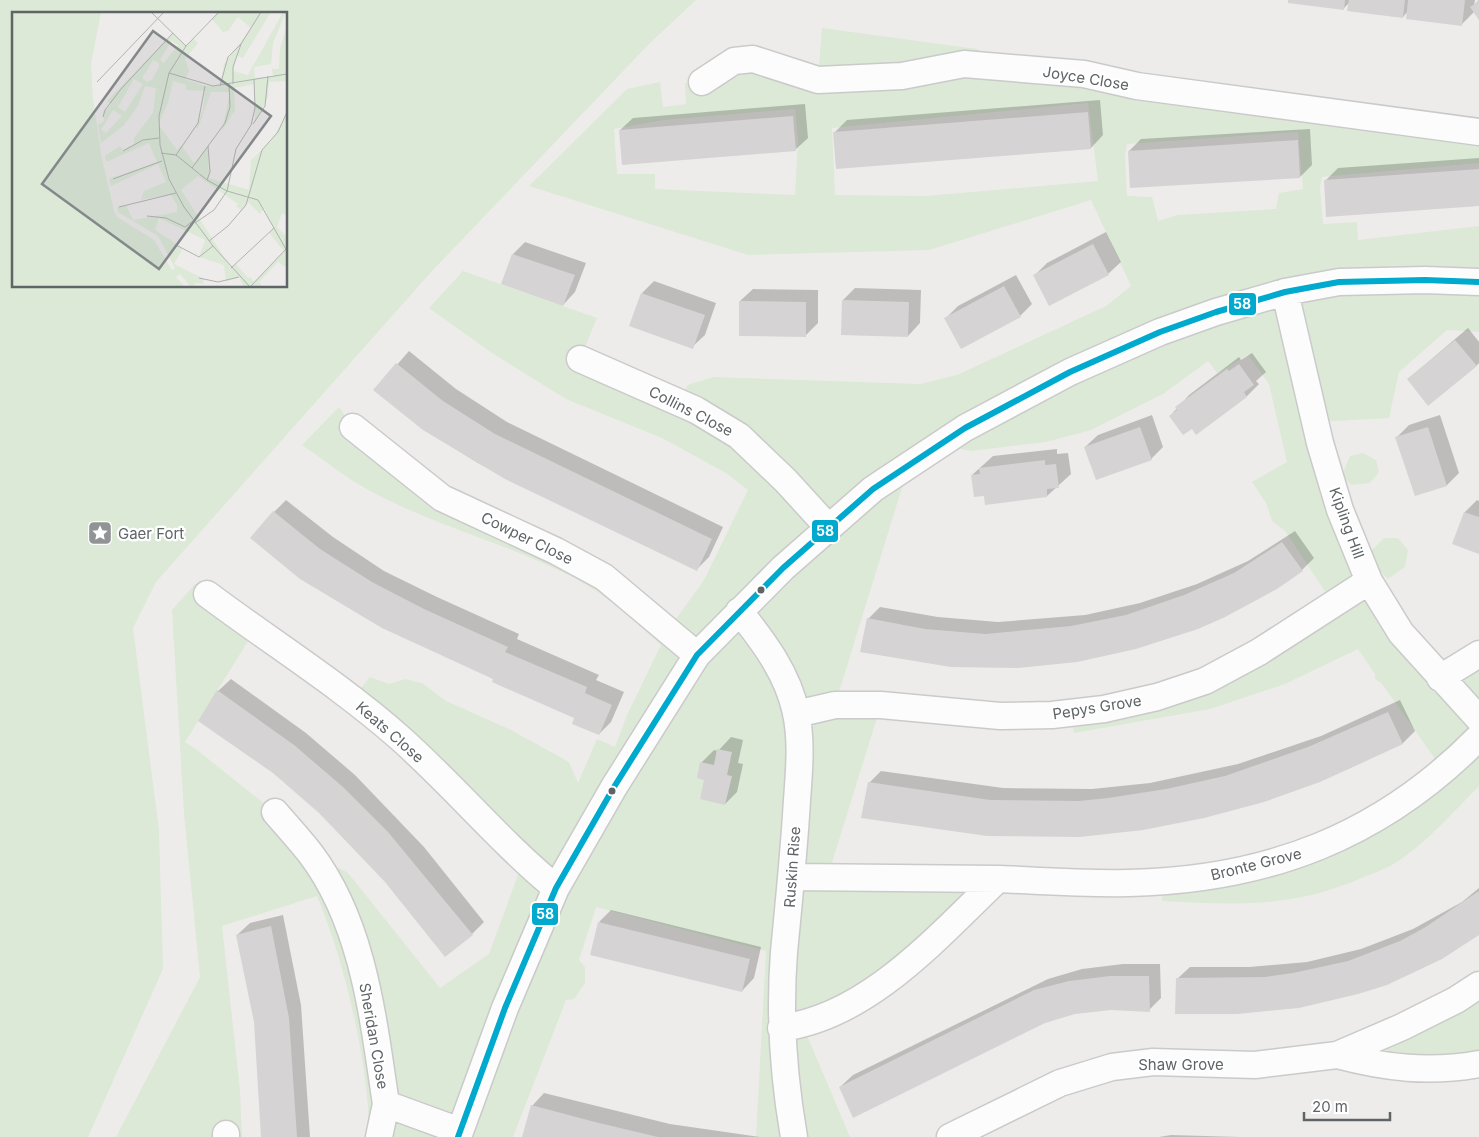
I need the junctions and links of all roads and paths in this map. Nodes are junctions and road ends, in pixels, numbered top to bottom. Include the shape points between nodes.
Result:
1 (702, 82) dead end
2 (1479, 132) edge
3 (1479, 282) edge
4 (1285, 292) junction
5 (580, 359) dead end
6 (353, 427) dead end
7 (828, 527) junction
8 (1369, 581) junction
9 (207, 594) dead end
10 (739, 611) junction
11 (1479, 654) edge
12 (697, 655) junction
13 (1440, 678) junction
14 (796, 714) junction
15 (1479, 719) edge
16 (1479, 737) edge
17 (275, 812) dead end
18 (792, 877) junction
19 (998, 879) junction
20 (556, 888) junction
21 (1479, 985) edge
22 (781, 1028) junction
23 (1337, 1055) junction
24 (1479, 1064) edge
25 (386, 1104) junction
26 (459, 1134) edge
27 (379, 1137) edge
28 (794, 1137) edge
29 (950, 1137) edge

1 - 2 street, Joyce Close via 734,61 753,59 818,80 902,76 964,64 1084,74 1137,86
3 - 4 street via 1338,282
4 - 7 street via 1160,332 1070,372 965,428 881,484
4 - 8 street, Kipling Hill via 1320,443 1340,510
5 - 7 street, Collins Close via 696,410 740,436
6 - 12 street, Cowper Close via 442,498 604,577
7 - 10 street
8 - 13 street, Kipling Hill via 1402,633
8 - 14 street, Pepys Grove via 1289,634 1206,681 1113,707 1052,715 1000,716 881,705 834,705
9 - 20 street, Keats Close via 352,699 400,738 523,861
10 - 12 street
10 - 14 street, Ruskin Rise via 764,642 783,675
11 - 13 street
12 - 20 street via 614,787
13 - 15 street, Kipling Hill
14 - 18 street, Ruskin Rise via 799,767
16 - 19 street, Bronte Grove via 1457,760 1412,795 1346,836 1295,858 1226,875 1138,883
17 - 25 street, Sheridan Close via 311,853 354,940 370,995
18 - 19 street, Bronte Grove
18 - 22 street, Ruskin Rise
19 - 22 street via 907,966 846,1008 803,1026
20 - 26 street via 505,1008
21 - 23 street, Shaw Grove via 1402,1027
22 - 28 street, Ruskin Rise via 784,1079
23 - 24 street, Shaw Grove via 1409,1070
23 - 29 street, Shaw Grove via 1255,1065 1153,1062 1112,1067 1060,1083
25 - 26 street, Sheridan Close
25 - 27 street, Sheridan Close

